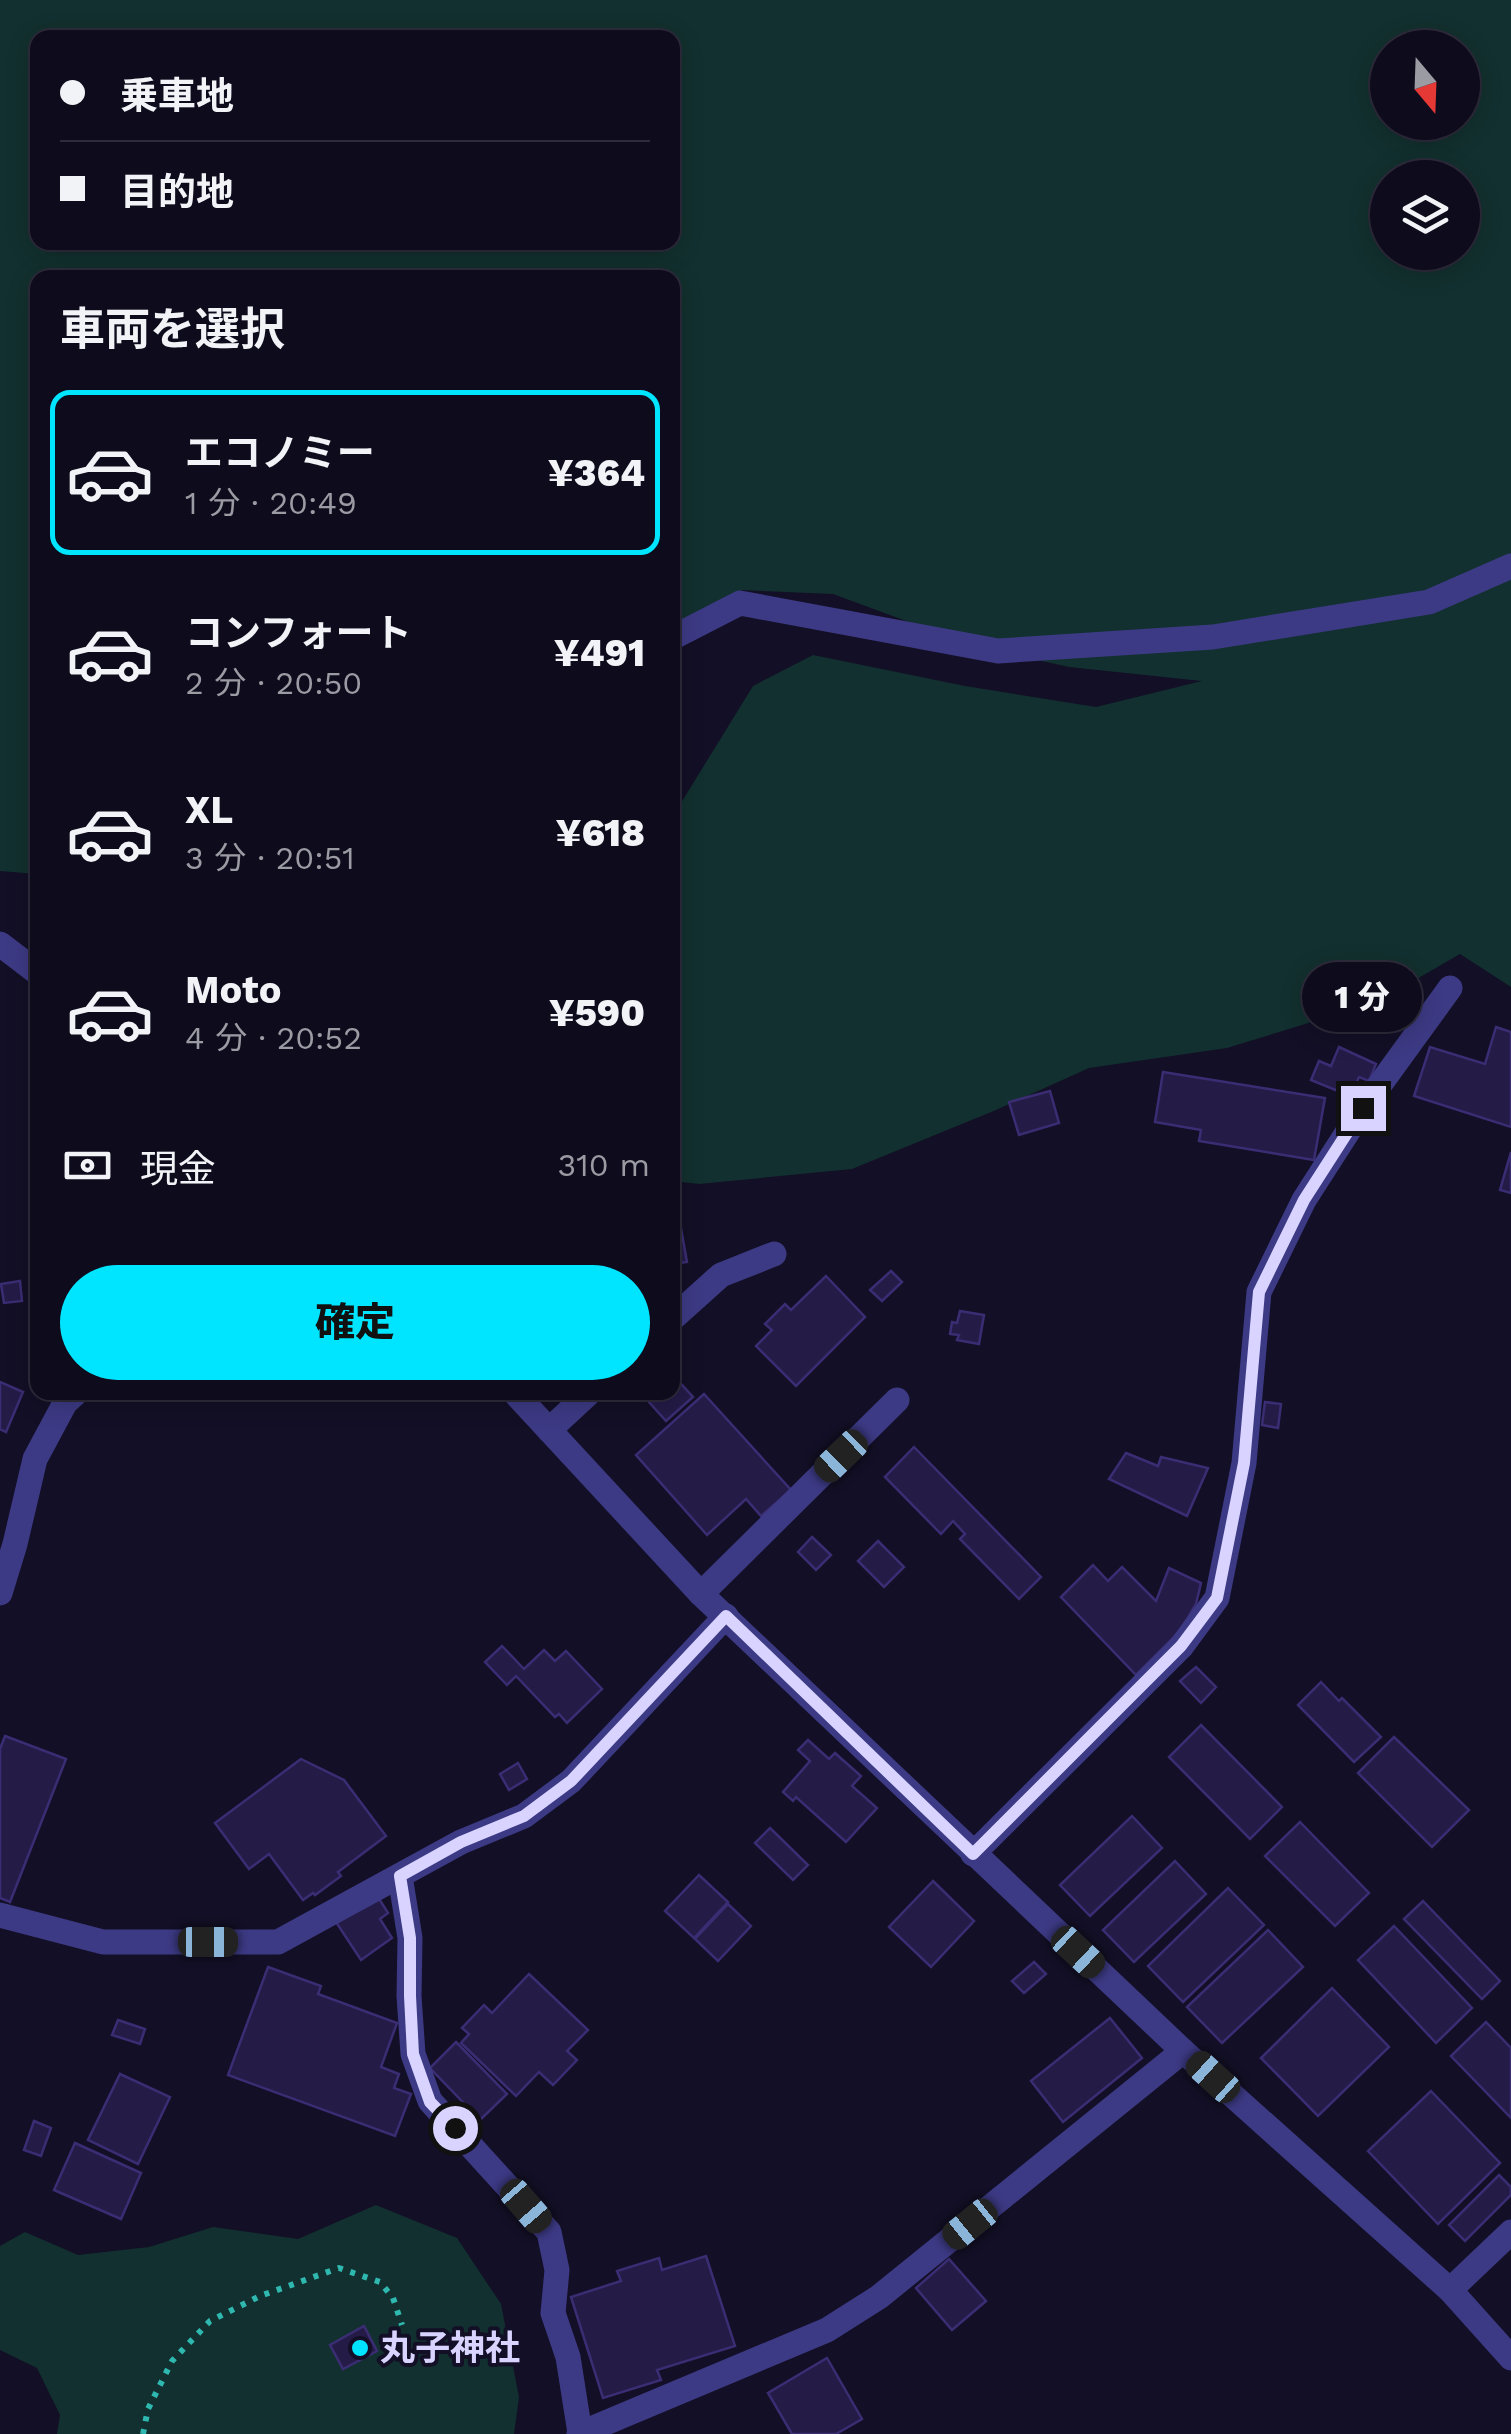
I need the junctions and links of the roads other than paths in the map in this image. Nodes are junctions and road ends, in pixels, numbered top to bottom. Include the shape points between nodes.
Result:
1 (1511, 566) edge
2 (680, 634) edge
3 (0, 944) edge
4 (30, 968) edge
5 (1450, 988) dead end
6 (774, 1254) dead end
7 (680, 1312) edge
8 (69, 1400) edge
9 (521, 1400) edge
10 (581, 1400) edge
11 (897, 1400) dead end
12 (549, 1430) junction
13 (0, 1593) edge
14 (702, 1594) junction
15 (726, 1616) junction
16 (973, 1854) junction
17 (400, 1876) junction
18 (0, 1915) edge
19 (1184, 2051) junction
20 (1511, 2232) edge
21 (1450, 2290) junction
22 (1511, 2358) edge
23 (580, 2434) edge

1 - 2 street via 1428,602 1213,638 998,651 740,603
3 - 4 street
5 - 16 street via 1304,1200 1259,1292 1244,1463 1217,1598 1181,1646
6 - 7 street via 722,1275
8 - 13 street via 35,1459
9 - 12 street
10 - 12 street
11 - 14 street
12 - 14 street
14 - 15 street
15 - 16 street
15 - 17 street via 571,1781 524,1816
16 - 19 street
17 - 18 street via 278,1942 103,1942
17 - 23 street via 410,1938 413,2054 430,2102 548,2232 557,2270 553,2314 568,2356
19 - 21 street
19 - 23 street via 828,2330
20 - 21 street
21 - 22 street

